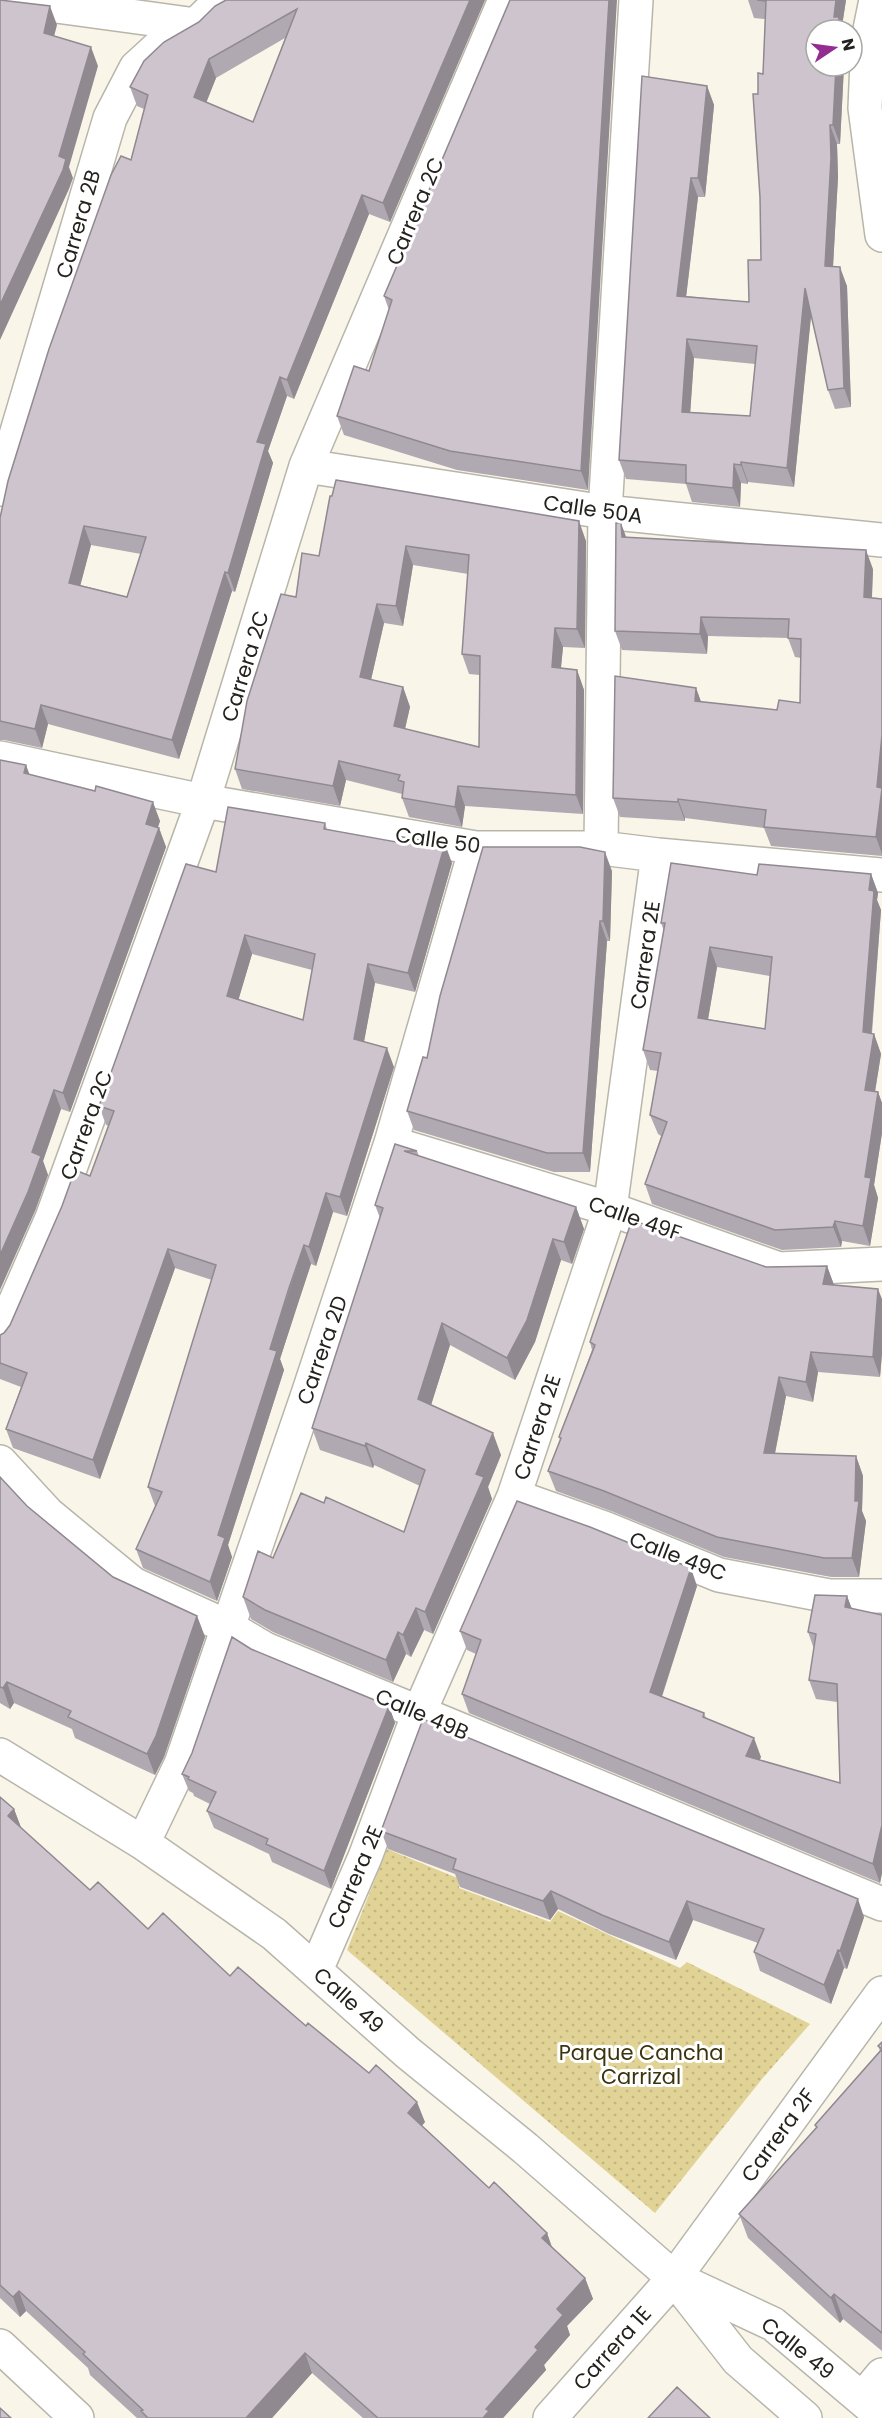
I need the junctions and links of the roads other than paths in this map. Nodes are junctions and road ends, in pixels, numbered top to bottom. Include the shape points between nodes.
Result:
1 (12, 0) edge
2 (221, 0) edge
3 (505, 0) edge
4 (636, 0) edge
5 (876, 0) edge
6 (196, 25) junction
7 (882, 236) edge
8 (306, 466) junction
9 (0, 489) edge
10 (605, 512) junction
11 (882, 540) edge
12 (0, 758) edge
13 (203, 801) junction
14 (476, 848) junction
15 (601, 848) junction
16 (658, 855) junction
17 (882, 875) edge
18 (391, 1143) junction
19 (610, 1209) junction
20 (882, 1264) edge
21 (0, 1337) edge
22 (0, 1462) edge
23 (514, 1496) junction
24 (882, 1596) edge
25 (228, 1627) junction
26 (419, 1713) junction
27 (0, 1755) edge
28 (143, 1843) junction
29 (882, 1904) edge
30 (316, 1970) junction
31 (882, 1993) edge
32 (674, 2278) junction
33 (0, 2346) edge
34 (875, 2397) edge
35 (77, 2418) edge
36 (550, 2418) edge
37 (805, 2418) edge

1 - 6 street
2 - 6 street, Carrera 2B
3 - 8 street, Carrera 2C
4 - 10 street
5 - 7 street via 868,39 865,108
6 - 9 street, Carrera 2B via 160,46 136,68 110,118
8 - 10 street, Calle 50A
8 - 13 street, Carrera 2C
10 - 11 street, Calle 50A
10 - 15 street
12 - 13 street, Calle 50
13 - 14 street, Calle 50
13 - 21 street, Carrera 2C via 52,1218
14 - 15 street, Calle 50
14 - 18 street, Carrera 2D
15 - 16 street, Calle 50
16 - 17 street, Calle 50
16 - 19 street, Carrera 2E
18 - 19 street, Calle 49F
18 - 25 street, Carrera 2D
19 - 20 street, Calle 49F via 779,1269
19 - 23 street, Carrera 2E
22 - 25 street, Calle 49B via 48,1514 133,1584
23 - 24 street, Calle 49C via 719,1575 829,1596
23 - 26 street, Carrera 2E
25 - 26 street, Calle 49B via 265,1649
25 - 28 street, Carrera 2D via 181,1764
26 - 29 street, Calle 49B
26 - 30 street, Carrera 2E via 365,1857
27 - 28 street, Calle 49
28 - 30 street, Calle 49 via 274,1934
30 - 32 street, Calle 49
31 - 32 street, Carrera 2F
32 - 34 street, Calle 49 via 773,2324
32 - 36 street, Carrera 1E
32 - 37 street, Calle 49 via 738,2360
33 - 35 street

